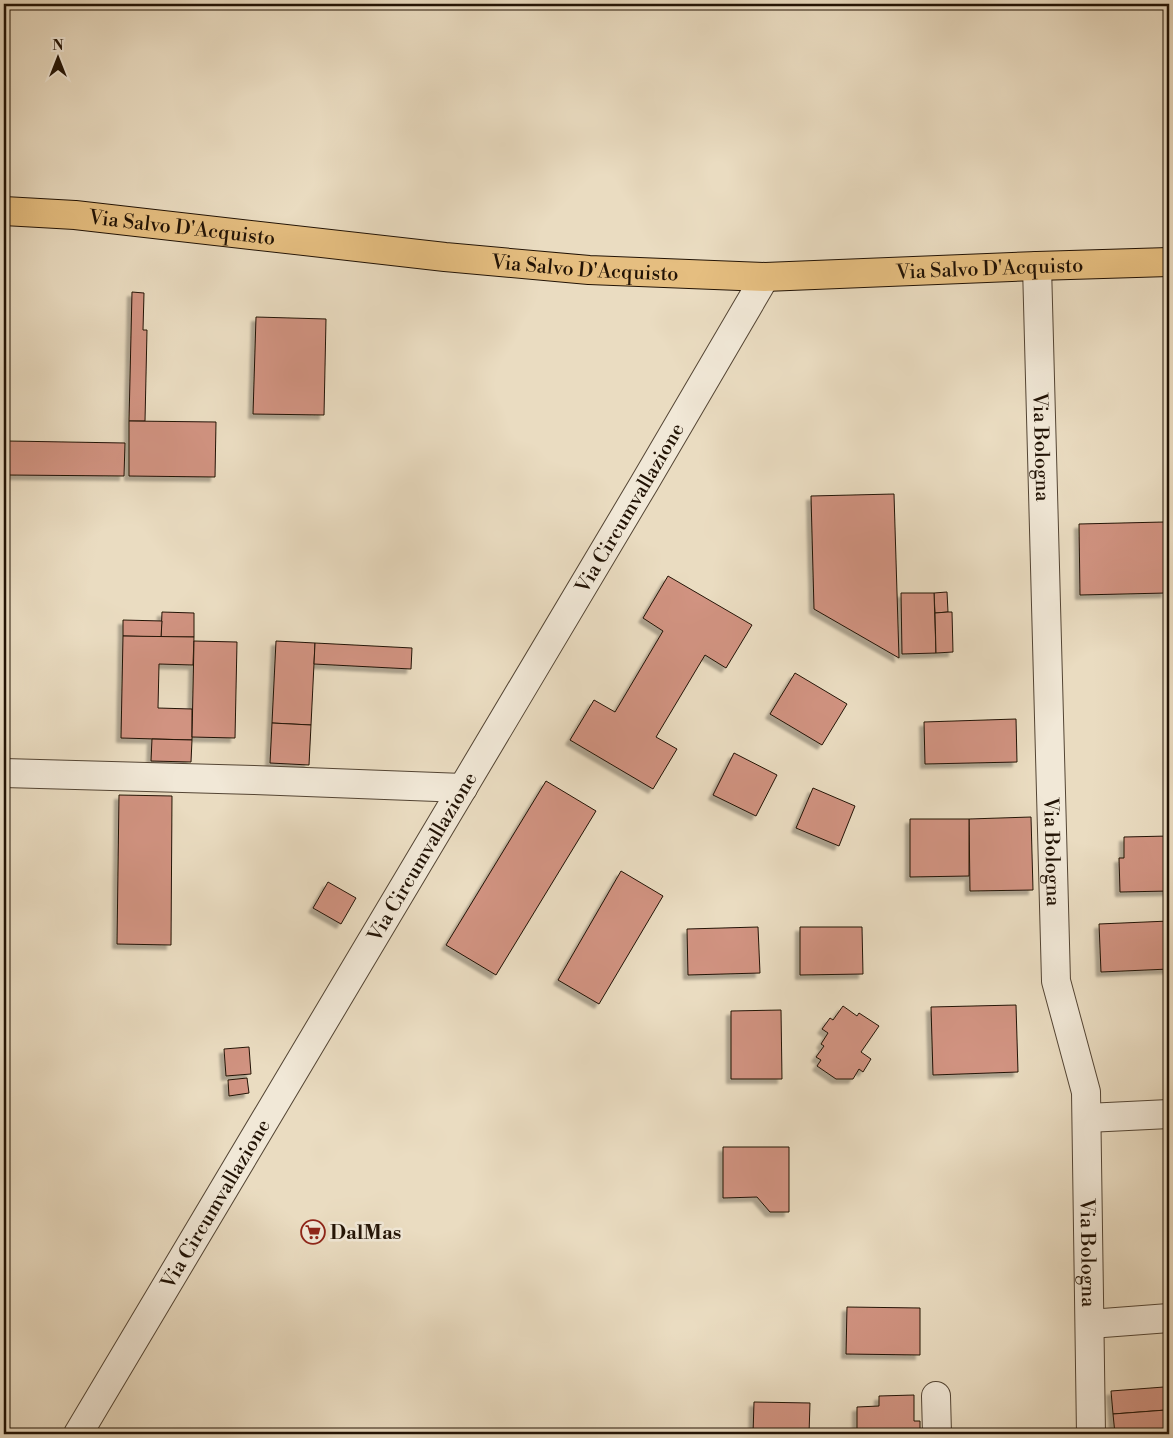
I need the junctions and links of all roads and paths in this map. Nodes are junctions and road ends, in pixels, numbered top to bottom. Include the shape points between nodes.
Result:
1 (4, 211) edge
2 (1169, 262) edge
3 (1037, 266) junction
4 (765, 277) junction
5 (4, 773) edge
6 (463, 788) junction
7 (1169, 1114) edge
8 (1087, 1118) junction
9 (1169, 1318) edge
10 (1090, 1324) junction
11 (936, 1396) dead end
12 (78, 1434) edge
13 (937, 1434) edge
14 (1091, 1434) edge

1 - 4 main road, Via Salvo D'Acquisto via 75,215 589,270
2 - 3 main road, Via Salvo D'Acquisto
3 - 4 main road, Via Salvo D'Acquisto
3 - 8 street, Via Bologna via 1056,981 1086,1092
4 - 6 street, Via Circumvallazione
5 - 6 street
6 - 12 street, Via Circumvallazione
7 - 8 street
8 - 10 street, Via Bologna
9 - 10 street
10 - 14 street, Via Bologna
11 - 13 street

